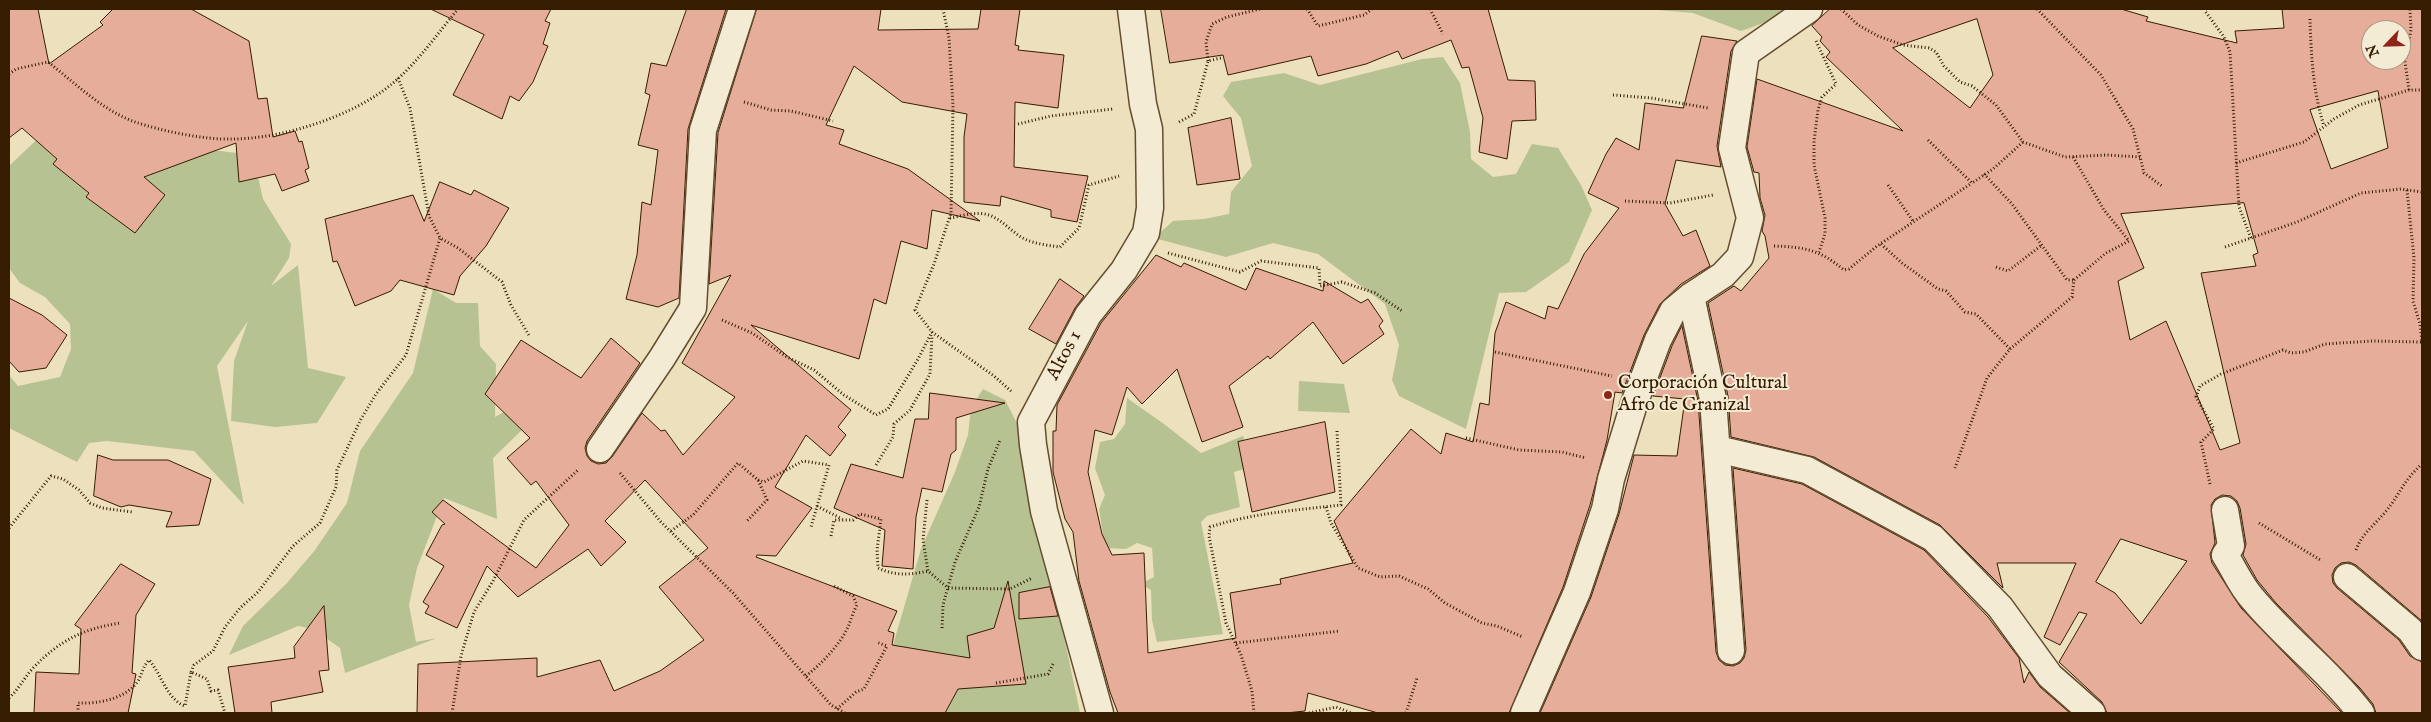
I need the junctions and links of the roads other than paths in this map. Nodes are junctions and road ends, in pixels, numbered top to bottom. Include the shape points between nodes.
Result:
1 (742, 9) edge
2 (1131, 9) edge
3 (1803, 14) edge
4 (1690, 296) junction
5 (600, 449) road end
6 (1716, 449) junction
7 (2225, 510) dead end
8 (2347, 577) road end
9 (2422, 647) edge
10 (1731, 651) dead end
11 (1100, 713) edge
12 (1524, 713) edge
13 (2092, 713) edge
14 (2362, 713) edge

1 - 5 street via 702,130 693,308
2 - 11 street, Altos 1 via 1146,117 1150,208 1146,233 1124,270 1088,315 1031,422 1044,511
3 - 4 street via 1746,53 1732,148 1750,218 1740,257 1722,275
4 - 6 street via 1713,399
4 - 12 street via 1673,311 1658,340 1580,583 1554,650
6 - 10 street
6 - 13 street via 1807,470 1933,538 2000,608 2050,676
7 - 14 street via 2232,546 2225,556 2250,596
8 - 9 street via 2410,630

